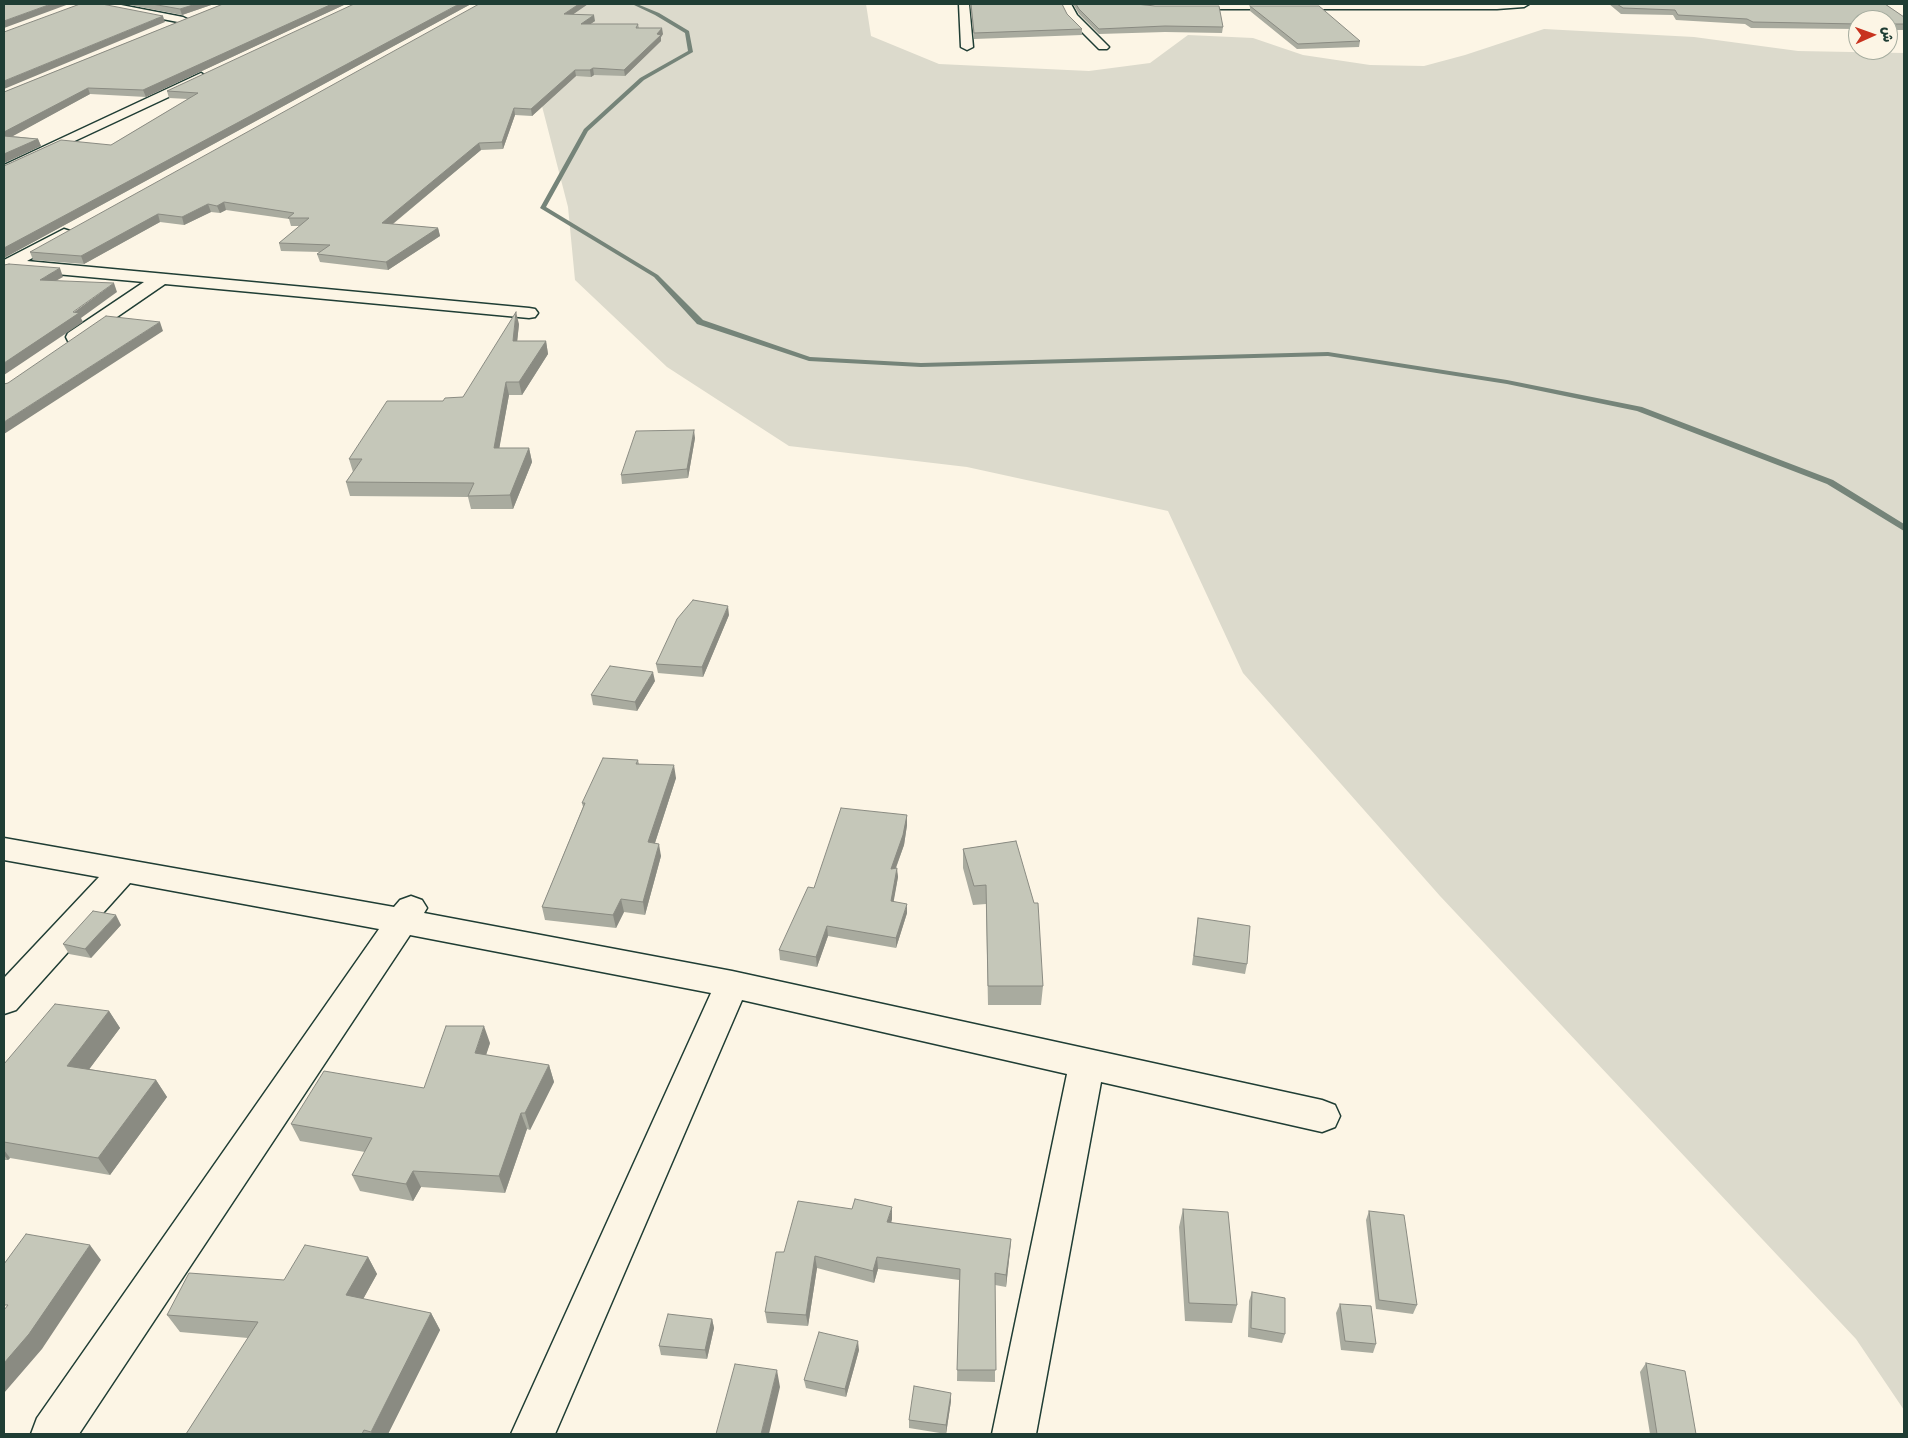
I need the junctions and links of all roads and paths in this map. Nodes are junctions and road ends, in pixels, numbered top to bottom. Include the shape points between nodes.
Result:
1 (101, 4) edge
2 (964, 4) edge
3 (1066, 4) edge
4 (1135, 4) edge
5 (1524, 4) edge
6 (165, 28) edge
7 (967, 47) dead end
8 (1103, 47) dead end
9 (216, 70) edge
10 (4, 170) edge
11 (77, 227) edge
12 (5, 265) edge
13 (161, 279) junction
14 (529, 313) dead end
15 (59, 349) edge
16 (4, 849) edge
17 (122, 870) junction
18 (408, 913) junction
19 (732, 984) junction
20 (4, 1000) edge
21 (1087, 1063) junction
22 (1322, 1116) dead end
23 (53, 1434) edge
24 (533, 1434) edge
25 (1014, 1434) edge

1 - 6 street via 188,18
2 - 7 street
3 - 8 street via 1072,16
4 - 5 street
9 - 10 street
11 - 12 street
12 - 13 street
13 - 14 street
13 - 15 street
16 - 17 street
17 - 18 street
17 - 20 street
18 - 19 street
18 - 23 street
19 - 21 street
19 - 24 street
21 - 22 street
21 - 25 street

